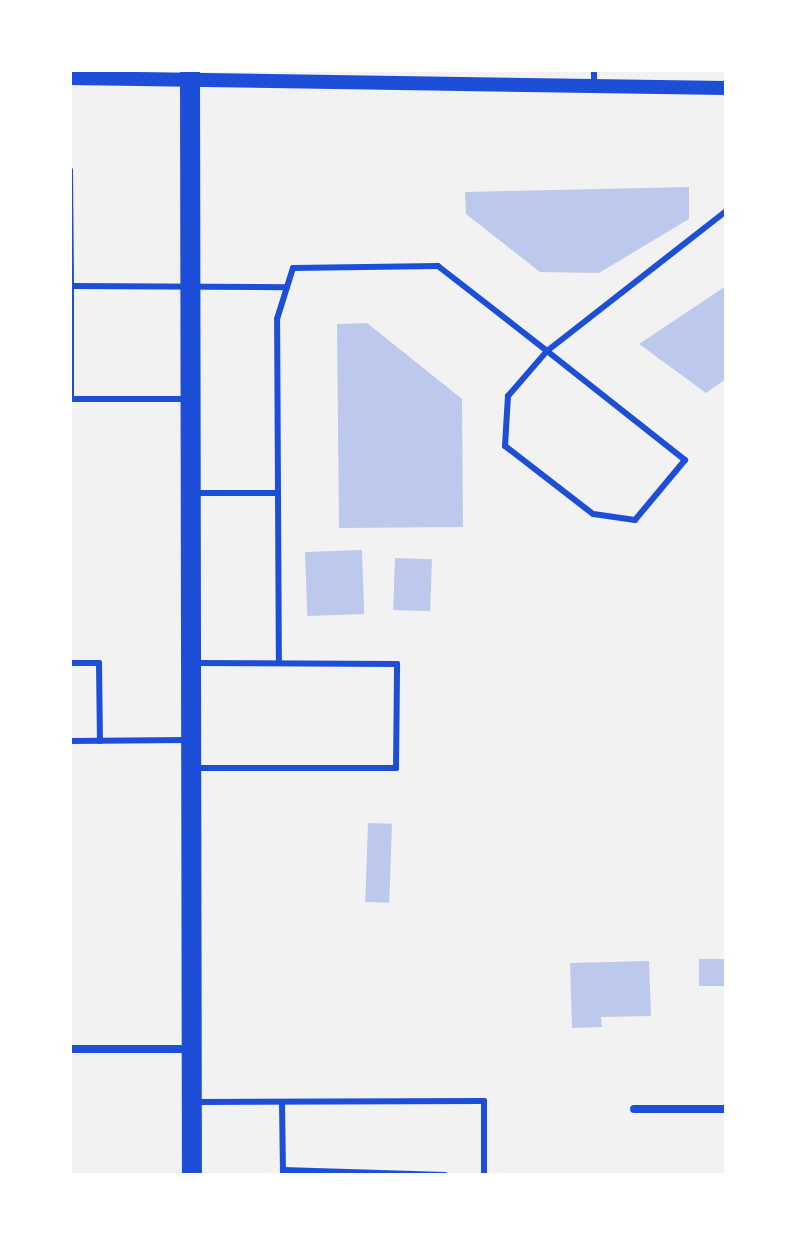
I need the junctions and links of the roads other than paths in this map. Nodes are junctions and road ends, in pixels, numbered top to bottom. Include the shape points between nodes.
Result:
1 (594, 70) edge
2 (190, 75) edge
3 (70, 78) edge
4 (594, 86) junction
5 (726, 88) edge
6 (70, 170) edge
7 (726, 211) edge
8 (71, 286) edge
9 (191, 287) junction
10 (287, 287) junction
11 (70, 339) edge
12 (547, 351) junction
13 (70, 399) edge
14 (192, 399) junction
15 (192, 493) junction
16 (278, 493) junction
17 (70, 663) edge
18 (192, 663) junction
19 (279, 663) junction
20 (191, 740) junction
21 (70, 741) edge
22 (100, 741) junction
23 (191, 768) junction
24 (70, 1049) edge
25 (192, 1049) junction
26 (192, 1102) junction
27 (282, 1102) junction
28 (634, 1109) dead end
29 (726, 1109) edge
30 (283, 1172) edge
31 (192, 1175) edge
32 (445, 1175) edge
33 (484, 1175) edge

1 - 4 lane
2 - 3 street
2 - 4 street
2 - 9 main road
4 - 5 street
6 - 8 lane
7 - 12 lane
8 - 9 lane
8 - 11 lane
9 - 10 lane
9 - 14 main road
10 - 12 lane via 293,268 438,266
10 - 16 lane via 277,319
11 - 13 lane
12 - 12 lane via 508,396 505,446 593,514 635,520 685,460
13 - 14 lane
14 - 15 main road
15 - 16 lane
15 - 18 main road
16 - 19 lane
17 - 22 lane via 99,663
18 - 19 lane
18 - 20 main road
19 - 23 lane via 397,664 396,768
20 - 22 lane
20 - 23 main road
21 - 22 lane
23 - 25 main road
24 - 25 street
25 - 26 main road
26 - 27 lane
26 - 31 main road
27 - 30 lane
27 - 33 lane via 484,1101
28 - 29 street
30 - 32 lane

